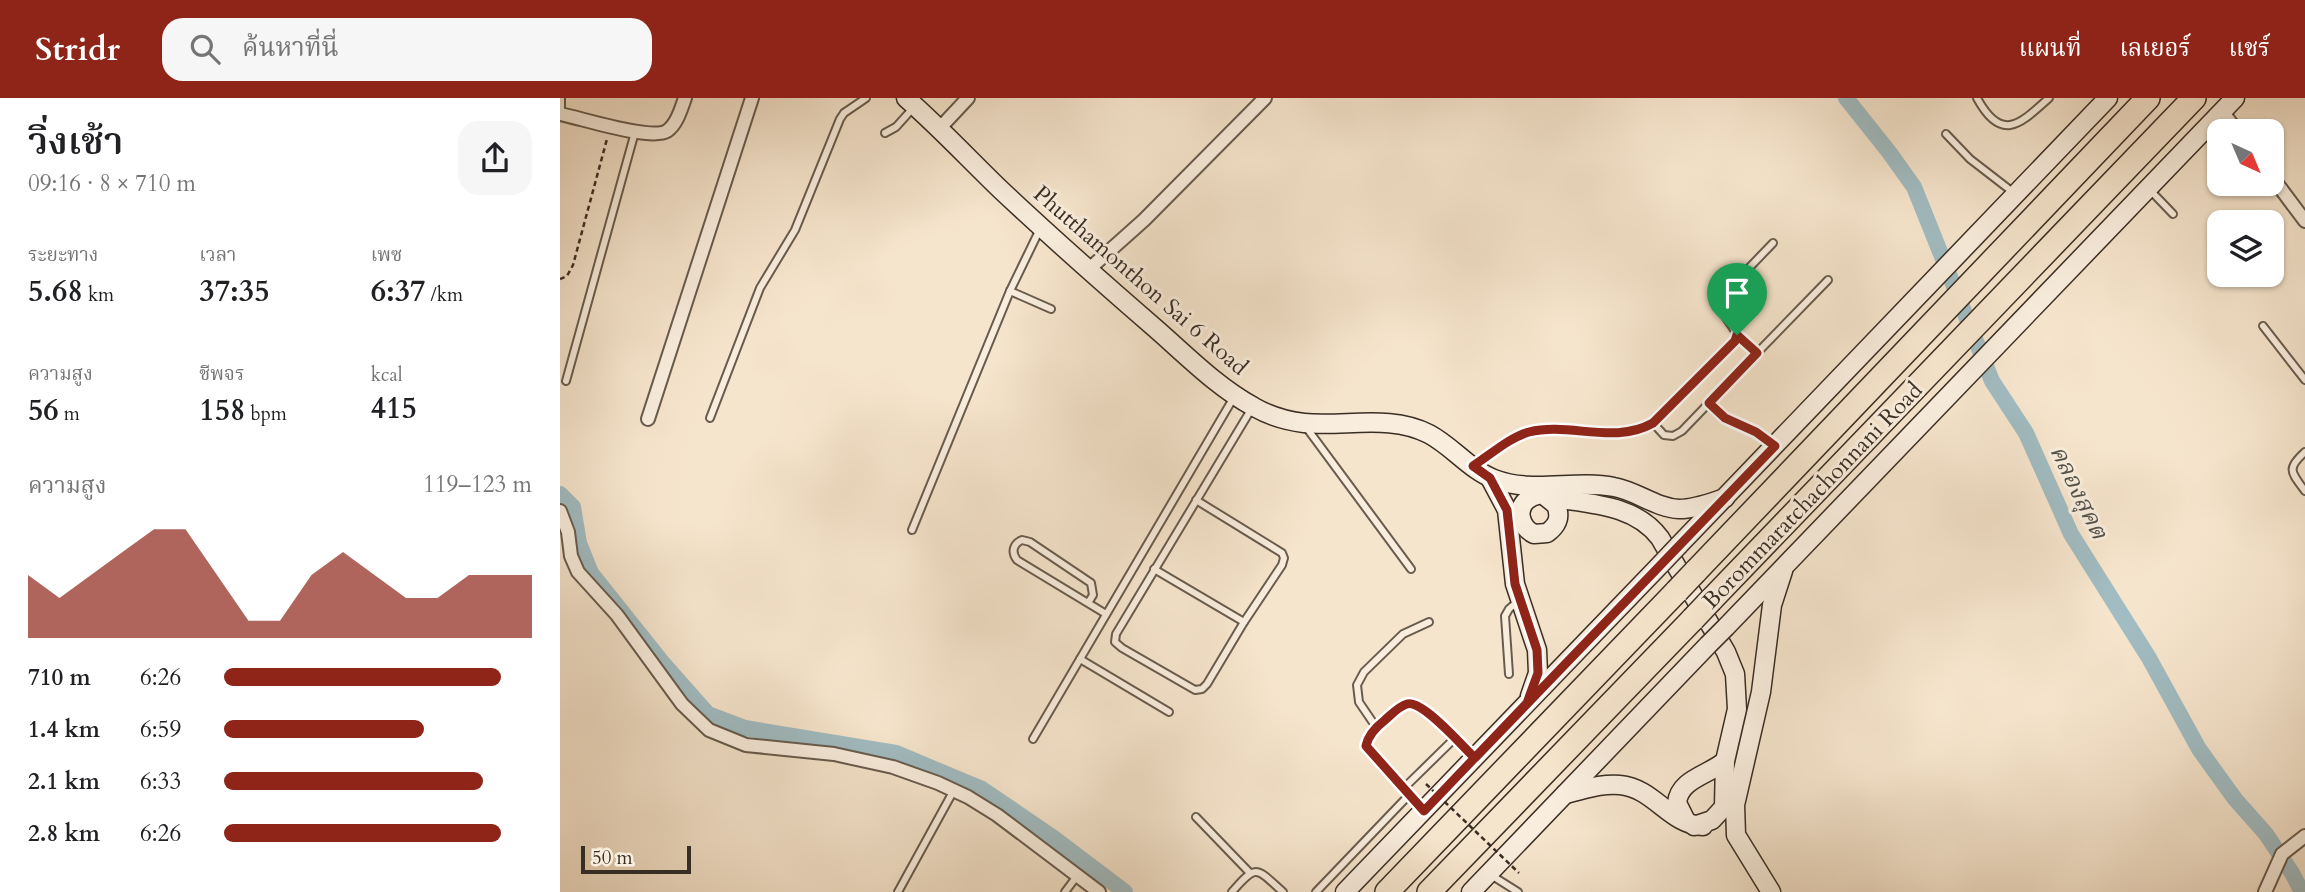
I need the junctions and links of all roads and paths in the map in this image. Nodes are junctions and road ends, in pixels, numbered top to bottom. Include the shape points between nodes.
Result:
1 (562, 98) edge
2 (685, 98) edge
3 (752, 98) edge
4 (866, 98) edge
5 (968, 98) edge
6 (1265, 98) edge
7 (1977, 98) edge
8 (2049, 98) edge
9 (2108, 98) edge
10 (2148, 98) edge
11 (2194, 98) edge
12 (2235, 98) edge
13 (910, 102) edge
14 (2222, 111) junction
15 (560, 114) edge
16 (2228, 119) edge
17 (611, 126) junction
18 (939, 129) junction
19 (635, 132) junction
20 (885, 133) dead end
21 (1946, 134) dead end
22 (2148, 188) junction
23 (2284, 193) edge
24 (2016, 194) junction
25 (2173, 214) dead end
26 (2305, 221) edge
27 (1041, 227) junction
28 (1773, 243) dead end
29 (1088, 270) junction
30 (560, 279) edge
31 (1828, 280) dead end
32 (1010, 291) junction
33 (1051, 309) dead end
34 (2263, 326) dead end
35 (1737, 335) junction
36 (1757, 353) junction
37 (2305, 380) edge
38 (566, 382) dead end
39 (1235, 395) junction
40 (1709, 403) junction
41 (1253, 407) junction
42 (710, 418) dead end
43 (648, 419) dead end
44 (1303, 423) junction
45 (1653, 423) junction
46 (1775, 446) junction
47 (2305, 452) edge
48 (1473, 466) junction
49 (1490, 478) junction
50 (1579, 484) junction
51 (1515, 486) junction
52 (2305, 491) edge
53 (1544, 496) junction
54 (1725, 498) junction
55 (1196, 500) junction
56 (560, 511) edge
57 (1521, 520) junction
58 (912, 530) dead end
59 (564, 536) edge
60 (1512, 544) junction
61 (1785, 565) junction
62 (1154, 569) junction
63 (1411, 569) dead end
64 (1519, 601) junction
65 (1088, 603) junction
66 (1107, 614) junction
67 (1244, 622) junction
68 (1429, 622) dead end
69 (1080, 659) junction
70 (1509, 674) dead end
71 (1527, 703) junction
72 (1169, 712) dead end
73 (1376, 727) junction
74 (1455, 738) junction
75 (1033, 739) dead end
76 (1475, 758) junction
77 (1725, 761) junction
78 (1426, 784) dead end
79 (1405, 787) junction
80 (954, 790) junction
81 (1737, 792) junction
82 (1410, 794) junction
83 (1565, 794) junction
84 (1424, 811) junction
85 (1196, 817) dead end
86 (1697, 825) junction
87 (1736, 835) junction
88 (2305, 836) edge
89 (1249, 872) junction
90 (1489, 873) junction
91 (1519, 873) dead end
92 (1077, 876) junction
93 (898, 892) edge
94 (1065, 892) edge
95 (1099, 892) edge
96 (1232, 892) edge
97 (1283, 892) edge
98 (1316, 892) edge
99 (1345, 892) edge
100 (1387, 892) edge
101 (1429, 892) edge
102 (1471, 892) edge
103 (1518, 892) edge
104 (1771, 892) edge
105 (2265, 892) edge

1 - 15 lane
2 - 19 street via 669,130
3 - 43 street
4 - 42 lane via 840,119 795,230 760,288
5 - 18 street
6 - 29 street
7 - 8 lane via 1997,121 2009,126 2020,124
9 - 24 street
10 - 100 highway, Borommaratchachonnani Road, bridge
11 - 101 highway, Borommaratchachonnani Road, bridge
12 - 14 street
13 - 18 street, Phutthamonthon Sai 6 Road
13 - 20 lane via 896,127
14 - 16 street
14 - 22 street
15 - 17 street
17 - 19 street
17 - 30 path via 573,265
18 - 27 street, Phutthamonthon Sai 6 Road
19 - 38 lane
21 - 24 lane
22 - 25 lane
22 - 61 street
23 - 26 street
24 - 46 street
27 - 29 street, Phutthamonthon Sai 6 Road
27 - 32 lane
28 - 35 lane via 1723,295 1722,312
29 - 39 street, Phutthamonthon Sai 6 Road
31 - 36 lane
32 - 33 lane
32 - 58 lane
34 - 37 lane
35 - 36 lane
35 - 45 lane
36 - 40 lane
39 - 41 street, Phutthamonthon Sai 6 Road
39 - 66 lane
40 - 45 lane via 1673,436 1664,435
40 - 46 lane via 1725,418
41 - 44 street, Phutthamonthon Sai 6 Road
41 - 55 lane
44 - 48 street, Phutthamonthon Sai 6 Road via 1404,425 1427,432
44 - 63 lane
45 - 48 lane via 1624,433 1530,432
46 - 54 street
47 - 52 lane via 2291,468
48 - 49 street, Phutthamonthon Sai 6 Road
49 - 51 street, Phutthamonthon Sai 6 Road
49 - 60 street, Phutthamonthon Sai 6 Road via 1507,510
50 - 51 street, Phutthamonthon Sai 6 Road
50 - 53 street
50 - 54 street, Phutthamonthon Sai 6 Road via 1632,491 1676,509
51 - 53 street
53 - 57 street via 1525,502
53 - 57 street via 1558,511 1553,529 1534,534
53 - 77 street via 1626,511 1660,538 1735,674 1737,709
54 - 71 street, bridge
55 - 62 lane
55 - 67 lane via 1271,545 1284,558
56 - 59 street
57 - 60 street
59 - 80 street via 578,572 617,615 682,704 709,730 746,745 834,754 893,767
60 - 64 street, Phutthamonthon Sai 6 Road
61 - 81 street via 1772,605 1761,692
61 - 83 street, bridge
62 - 67 lane
62 - 67 lane via 1115,634 1115,642 1195,691 1208,684
64 - 70 lane via 1505,616
64 - 71 street, Phutthamonthon Sai 6 Road via 1538,662 1536,683
65 - 65 lane via 1017,560 1013,548 1017,542 1030,542 1091,583 1093,595
65 - 66 lane
66 - 69 lane
68 - 73 lane via 1403,634 1364,672 1357,685 1359,702
69 - 72 lane
69 - 75 lane
71 - 76 street
73 - 74 lane via 1407,704 1414,704
73 - 79 lane via 1366,746
74 - 76 lane
74 - 79 lane
76 - 84 street
77 - 86 street via 1724,807 1718,817
77 - 86 street via 1680,791 1677,803
78 - 91 path, bridge
79 - 82 lane
80 - 92 street via 997,815
80 - 93 lane
81 - 86 street via 1724,819
81 - 87 street
82 - 84 lane
82 - 98 lane
83 - 86 street via 1608,785 1630,787
83 - 90 street
84 - 99 street
85 - 89 lane
86 - 87 street
87 - 104 street
88 - 105 street via 2277,862
89 - 96 lane
89 - 97 lane via 1262,874
90 - 102 street
90 - 103 lane
92 - 94 lane
92 - 95 street

